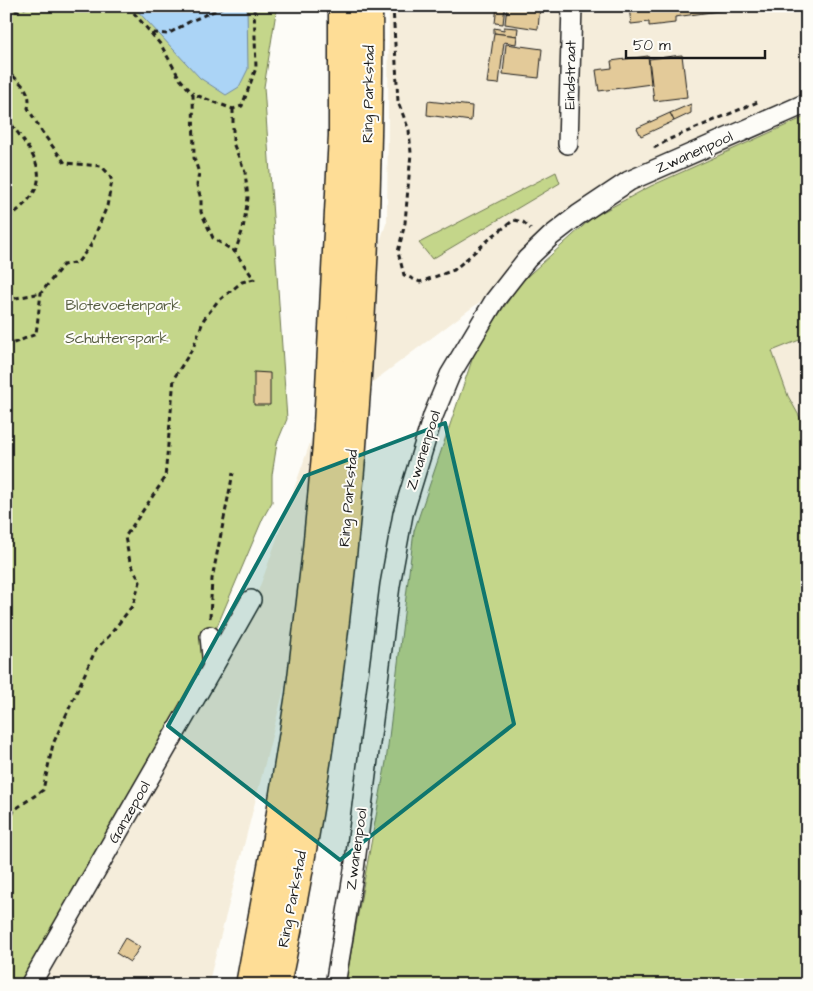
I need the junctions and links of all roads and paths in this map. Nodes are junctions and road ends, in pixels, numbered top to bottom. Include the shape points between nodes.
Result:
1 (20, 6) edge
2 (28, 6) edge
3 (128, 6) edge
4 (225, 6) edge
5 (254, 6) edge
6 (343, 6) edge
7 (368, 6) edge
8 (393, 6) edge
9 (572, 6) edge
10 (18, 11) junction
11 (6, 12) edge
12 (152, 33) junction
13 (6, 70) edge
14 (193, 94) junction
15 (807, 103) edge
16 (233, 109) junction
17 (6, 117) edge
18 (568, 144) dead end
19 (6, 219) edge
20 (532, 230) dead end
21 (235, 252) junction
22 (41, 293) junction
23 (6, 300) edge
24 (6, 348) edge
25 (233, 473) dead end
26 (251, 600) dead end
27 (210, 636) joint
28 (213, 667) junction
29 (6, 832) edge
30 (30, 985) edge
31 (250, 985) edge
32 (276, 985) edge
33 (335, 985) edge

1 - 10 path
2 - 10 path
3 - 12 path
4 - 12 path via 168,34
5 - 16 path via 256,68 242,106
6 - 31 highway, Ring Parkstad via 343,135 327,445 297,714
7 - 32 highway, Ring Parkstad via 362,308 343,556 306,827
8 - 20 path via 398,102 409,130 411,153 405,223 398,252 404,275 420,282 454,270 514,220 523,222
9 - 18 street, Eindstraat
10 - 11 path
12 - 14 path
13 - 22 path via 29,94 28,108 65,163 101,166 112,182 107,206 91,245 78,262 63,265
14 - 16 path
14 - 21 path via 194,158 199,173 197,185 201,212 213,238
15 - 33 street, Zwanenpool via 630,181 578,215 527,259 495,300 450,375 433,416 403,514 390,585 354,870
16 - 21 path via 233,143 246,172 248,198
17 - 19 path via 33,153 38,167 35,191 21,208
21 - 29 path via 254,279 242,282 217,302 204,319 193,348 174,378 165,478 124,537 130,562 140,582 133,605 96,648 53,744 43,790 14,810
22 - 23 path
22 - 24 path via 36,334
25 - 27 path via 212,579
26 - 28 street, Ganzepool
27 - 28 street
28 - 30 street, Ganzepool

